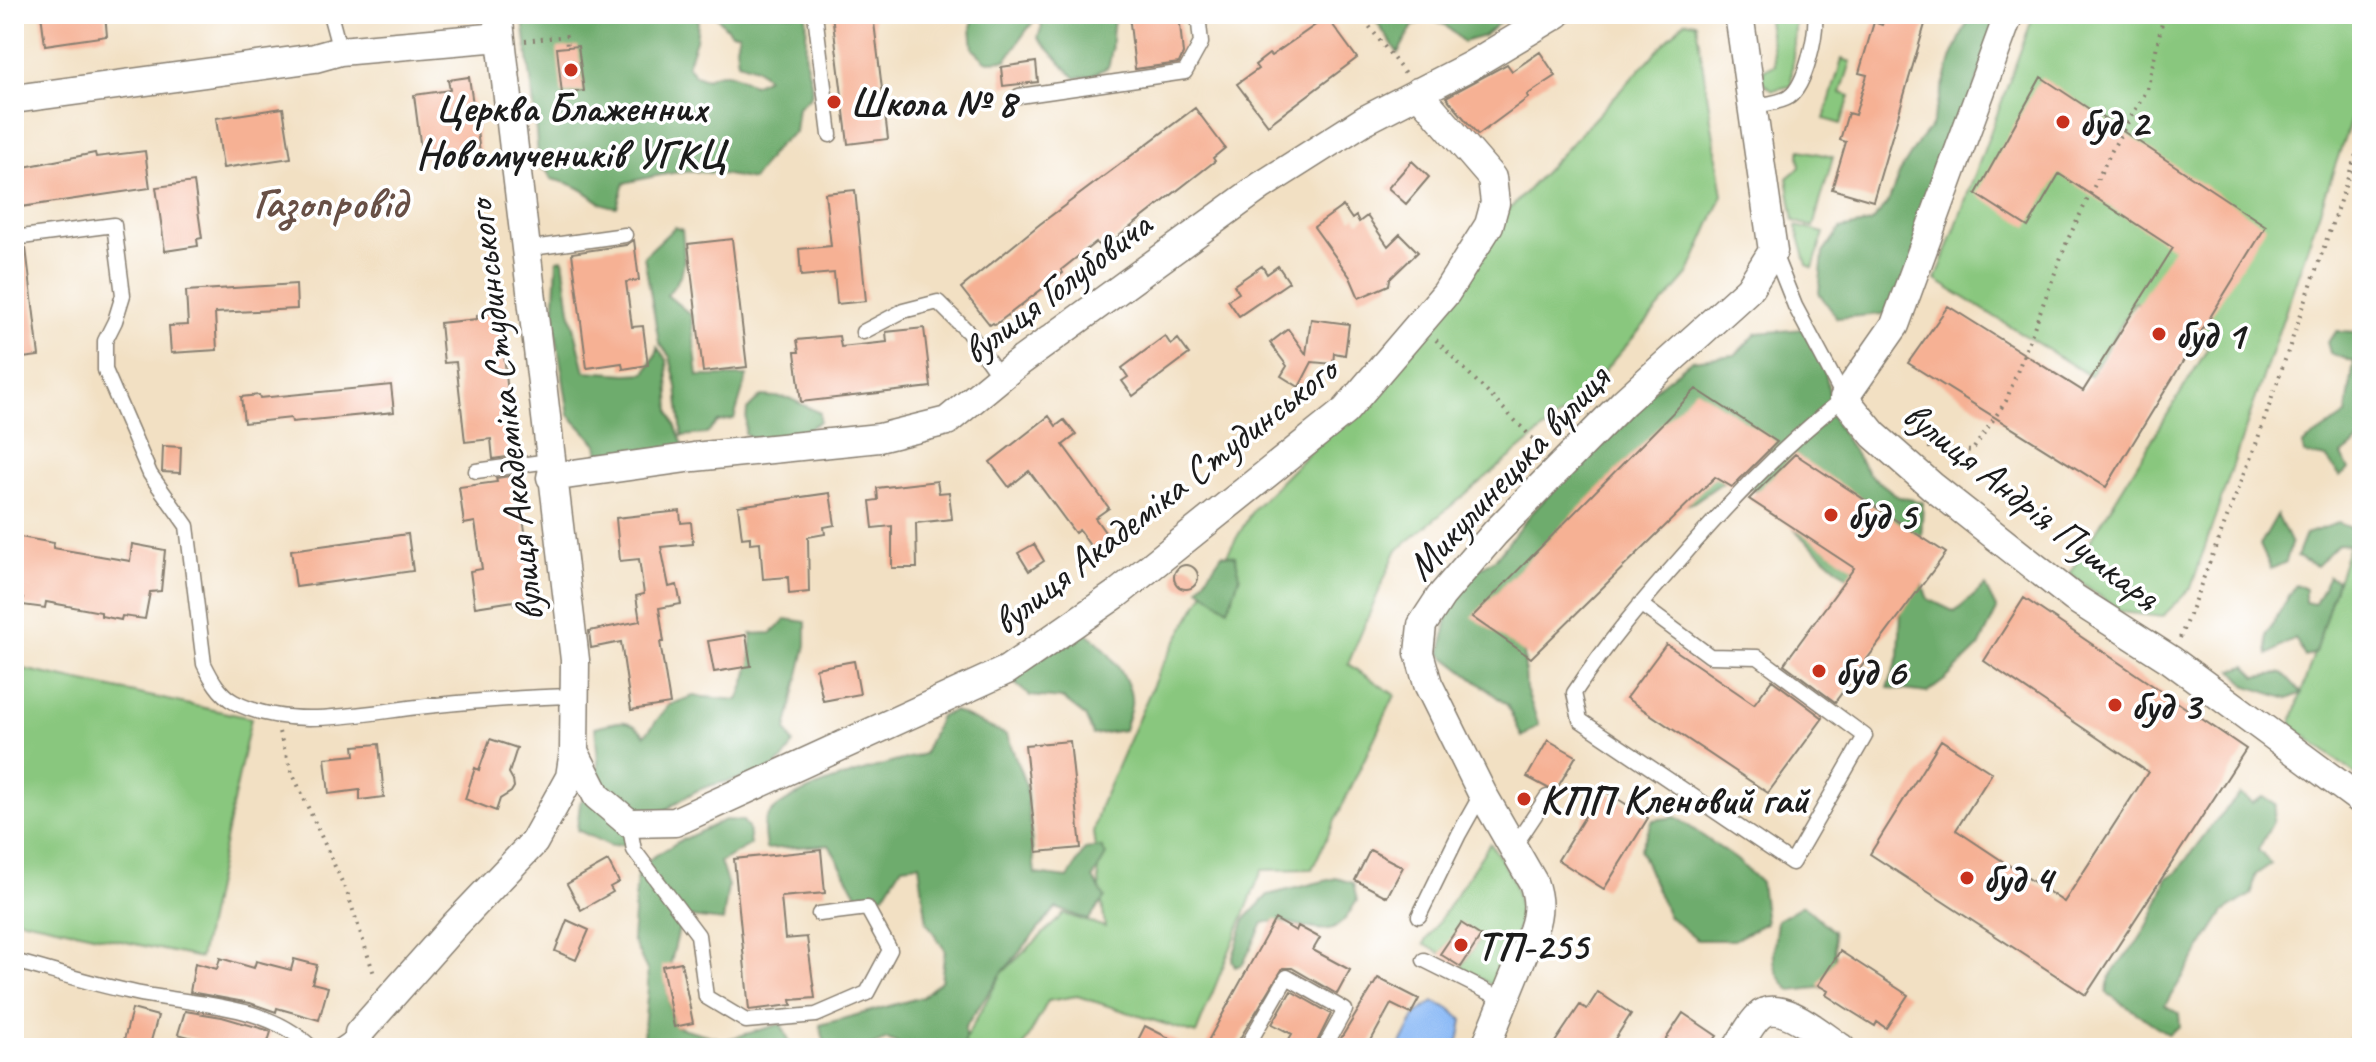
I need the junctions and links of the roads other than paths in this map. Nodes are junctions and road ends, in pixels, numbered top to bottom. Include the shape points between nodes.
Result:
1 (330, 14) edge
2 (815, 14) edge
3 (1198, 14) edge
4 (1557, 14) edge
5 (1739, 14) edge
6 (1815, 14) edge
7 (2009, 14) edge
8 (507, 31) edge
9 (340, 51) junction
10 (1418, 92) junction
11 (1019, 96) dead end
12 (14, 99) edge
13 (1753, 106) junction
14 (830, 135) dead end
15 (625, 235) dead end
16 (14, 238) edge
17 (525, 249) junction
18 (1773, 251) junction
19 (863, 332) dead end
20 (1000, 377) junction
21 (1844, 398) junction
22 (550, 469) junction
23 (476, 471) dead end
24 (1640, 604) junction
25 (574, 696) junction
26 (574, 751) junction
27 (1482, 793) junction
28 (1547, 797) dead end
29 (2362, 801) edge
30 (629, 823) junction
31 (1513, 848) junction
32 (819, 914) dead end
33 (1419, 916) dead end
34 (1424, 960) dead end
35 (14, 961) edge
36 (1506, 1001) junction
37 (356, 1043) edge
38 (312, 1048) edge
39 (1246, 1048) edge
40 (1324, 1048) edge
41 (1485, 1048) edge
42 (1737, 1048) edge
43 (1841, 1048) edge

1 - 9 lane
2 - 14 lane
3 - 11 lane via 1201,43 1185,72
4 - 10 street, вулиця Голубовича
5 - 13 street
6 - 13 lane via 1800,86 1787,99
7 - 21 street, вулиця Андрія Пушкаря via 1895,325
8 - 9 street
8 - 17 street, вулиця Академіка Студинського
9 - 12 street
10 - 20 street, вулиця Голубовича via 1261,186
10 - 30 street, вулиця Академіка Студинського via 1492,178 1495,203 1489,225 1446,293 1345,411 1118,593 1007,670 675,822
13 - 18 street
15 - 17 lane
16 - 25 lane via 114,225 123,295 105,341 105,370 150,474 187,526 204,664 230,700 297,718
17 - 22 street, вулиця Академіка Студинського
18 - 21 lane via 1795,306
18 - 27 street, Микулинецька вулиця via 1749,289 1624,402 1495,533 1422,625 1419,653 1428,684
19 - 20 lane via 903,311 938,302 968,332
20 - 22 street, вулиця Голубовича via 947,421 879,438
21 - 24 lane via 1735,496
21 - 29 street, вулиця Андрія Пушкаря via 1874,435 1932,486 2074,598 2171,660
22 - 23 lane
22 - 25 street, вулиця Академіка Студинського via 575,660
24 - 24 lane via 1710,656 1758,657 1865,736 1792,863 1580,720 1574,693
25 - 26 street, вулиця Академіка Студинського
26 - 30 street, вулиця Академіка Студинського via 597,796
26 - 37 street, вулиця Академіка Студинського via 570,777 534,842 453,927
27 - 31 street, Микулинецька вулиця
27 - 33 lane
28 - 31 lane
30 - 32 lane via 634,850 698,935 706,997 746,1021 816,1015 867,993 890,950 867,908
31 - 36 street, Микулинецька вулиця via 1538,897 1538,915
34 - 36 lane
35 - 38 lane via 129,992 221,1005 300,1036
36 - 41 street, Микулинецька вулиця
39 - 40 lane via 1287,977 1345,1010
42 - 43 street via 1759,1015 1771,1010 1786,1012

